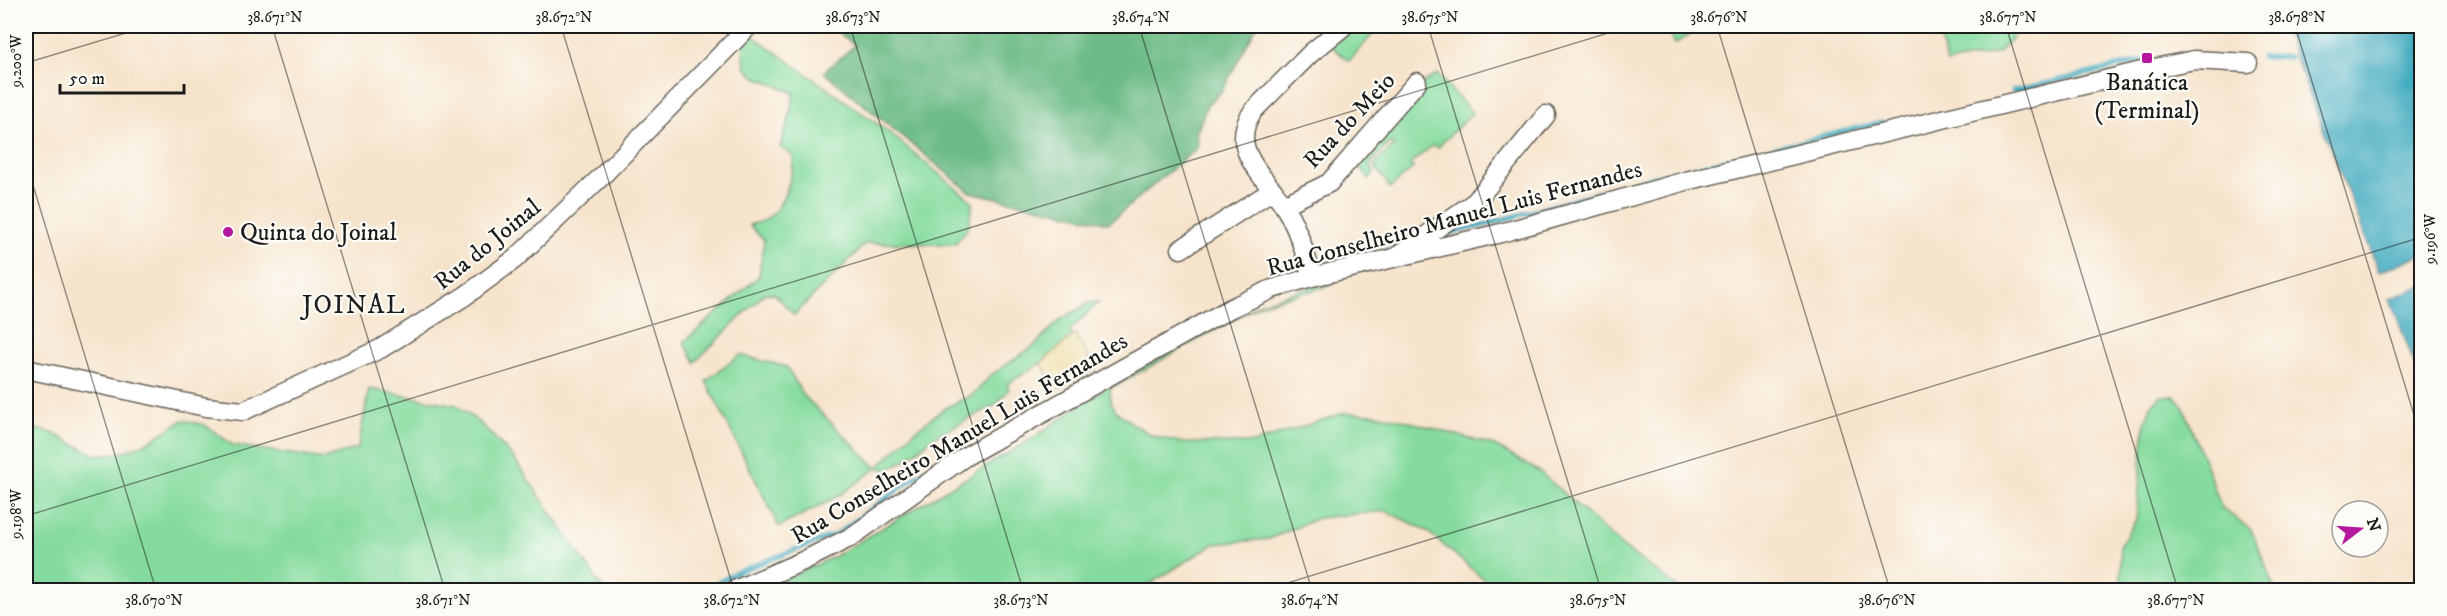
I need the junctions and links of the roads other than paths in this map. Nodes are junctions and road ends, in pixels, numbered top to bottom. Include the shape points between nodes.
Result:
1 (749, 26) edge
2 (1344, 26) edge
3 (2248, 63) dead end
4 (1417, 82) dead end
5 (1546, 115) dead end
6 (1273, 190) junction
7 (1284, 205) junction
8 (1181, 249) dead end
9 (1394, 258) junction
10 (1312, 277) junction
11 (26, 369) edge
12 (735, 591) edge

1 - 11 street, Rua do Joinal via 515,259 465,296 380,349 243,411 206,407
2 - 6 street via 1311,53 1247,121 1246,150
3 - 9 street, Rua Conselheiro Manuel Luis Fernandes via 2194,60 2150,69
4 - 7 street, Rua do Meio via 1329,183
5 - 9 street via 1475,202
6 - 7 street
6 - 8 street
7 - 10 street via 1302,243
9 - 10 street, Rua Conselheiro Manuel Luis Fernandes
10 - 12 street, Rua Conselheiro Manuel Luis Fernandes via 1272,289 1231,308 966,456 841,542

